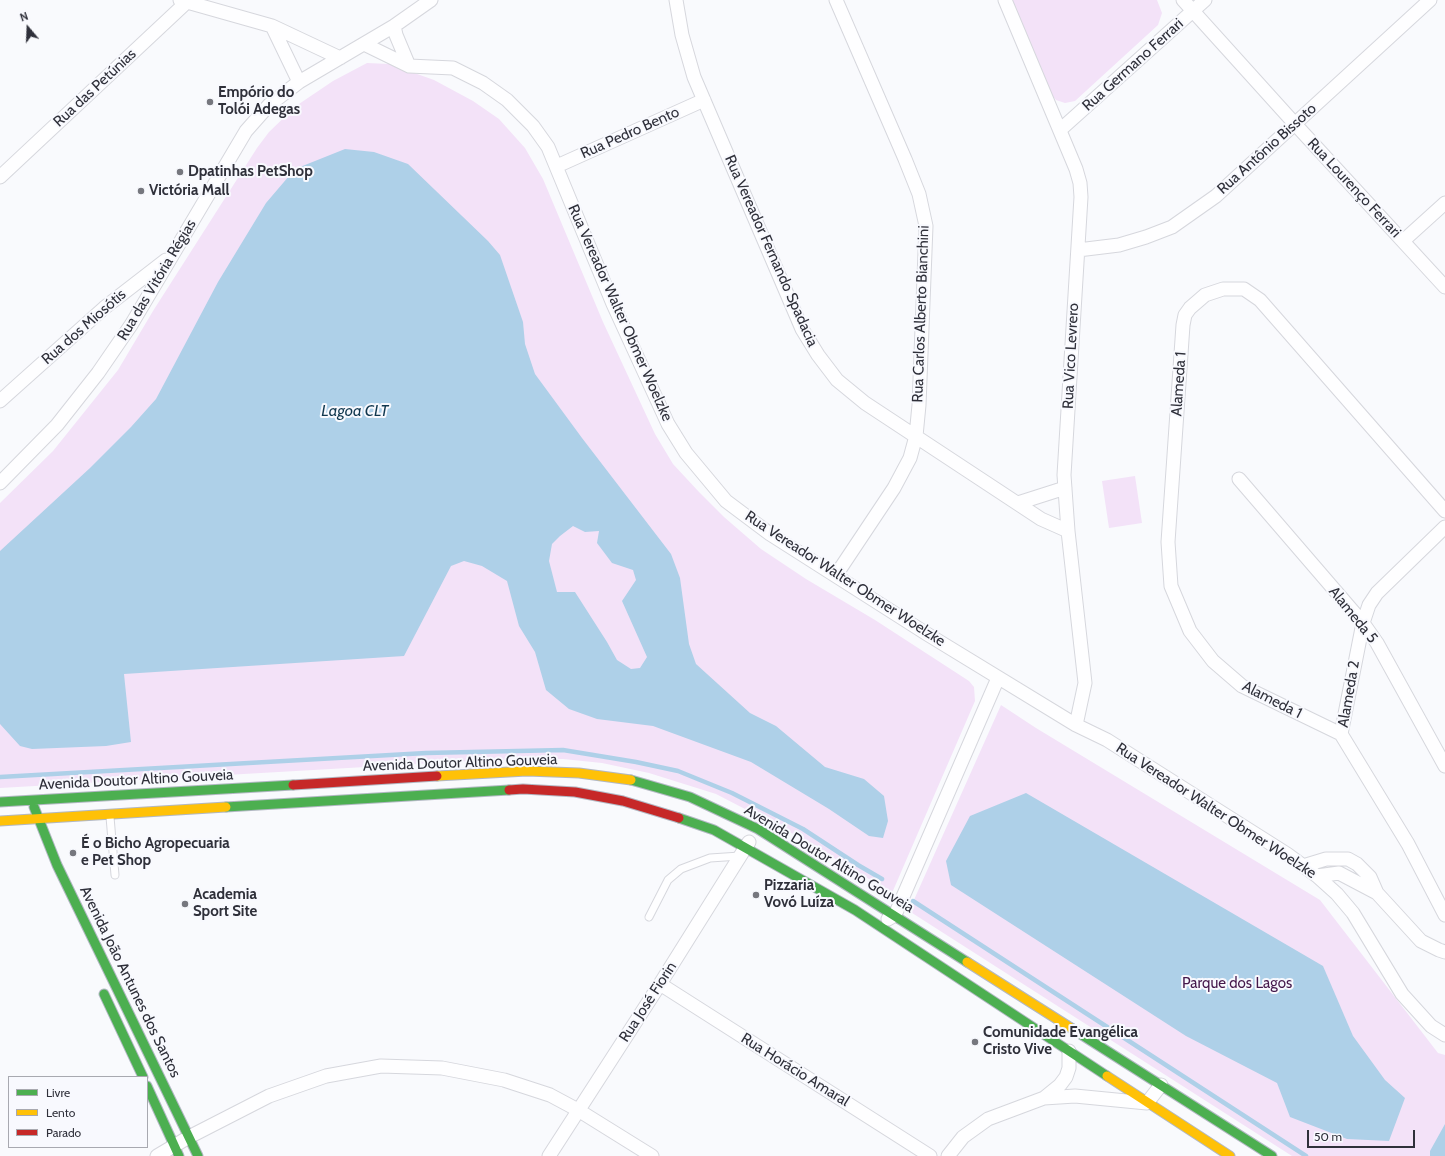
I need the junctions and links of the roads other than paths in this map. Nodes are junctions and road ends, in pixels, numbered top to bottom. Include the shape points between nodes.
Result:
1 (431, 0) edge
2 (676, 0) edge
3 (836, 0) edge
4 (1005, 0) edge
5 (1183, 0) edge
6 (1205, 0) edge
7 (1430, 0) edge
8 (186, 1) edge
9 (1193, 11) junction
10 (272, 26) junction
11 (394, 26) junction
12 (364, 44) junction
13 (340, 58) junction
14 (409, 66) junction
15 (299, 82) junction
16 (704, 100) junction
17 (1295, 124) junction
18 (1060, 130) junction
19 (557, 166) junction
20 (0, 177) edge
21 (1445, 203) edge
22 (1403, 241) junction
23 (1078, 250) junction
24 (171, 257) junction
25 (1445, 287) edge
26 (0, 402) edge
27 (916, 436) junction
28 (1239, 479) dead end
29 (0, 483) edge
30 (1065, 488) junction
31 (1018, 503) junction
32 (1445, 511) edge
33 (1445, 527) edge
34 (1068, 531) junction
35 (836, 575) junction
36 (1363, 623) junction
37 (998, 678) junction
38 (1076, 725) junction
39 (1342, 734) junction
40 (1445, 766) edge
41 (237, 788) junction
42 (32, 800) junction
43 (0, 802) edge
44 (239, 806) junction
45 (21, 813) junction
46 (110, 815) junction
47 (38, 820) junction
48 (0, 821) edge
49 (758, 828) junction
50 (743, 851) junction
51 (1303, 866) junction
52 (115, 875) dead end
53 (1317, 876) junction
54 (1377, 893) junction
55 (855, 910) junction
56 (895, 914) junction
57 (1445, 915) edge
58 (649, 917) dead end
59 (1445, 952) edge
60 (660, 984) junction
61 (101, 986) dead end
62 (1445, 1035) edge
63 (1069, 1051) junction
64 (143, 1076) edge
65 (1161, 1085) junction
66 (148, 1088) edge
67 (1044, 1098) junction
68 (1147, 1103) junction
69 (578, 1110) junction
70 (189, 1137) junction
71 (1207, 1142) junction
72 (177, 1151) edge
73 (157, 1156) edge
74 (198, 1156) edge
75 (549, 1156) edge
76 (652, 1156) edge
77 (930, 1156) edge
78 (948, 1156) edge
79 (1214, 1156) edge
80 (1230, 1156) edge
81 (1272, 1156) edge

1 - 11 street, Rua das Vitória Régias
2 - 16 street, Rua Vereador Fernando Spadacia via 682,35 694,77
3 - 27 street, Rua Carlos Alberto Bianchini via 914,180 926,226
4 - 18 street, Rua Vico Levrero
5 - 9 street, Rua Lourenço Ferrari
6 - 9 street, Rua Germano Ferrari
7 - 17 street, Rua Antônio Bissoto
8 - 10 street
8 - 20 street, Rua das Petúnias
9 - 17 street, Rua Lourenço Ferrari
9 - 18 street, Rua Germano Ferrari
10 - 13 street
10 - 15 street
11 - 12 street, Rua das Vitória Régias
11 - 14 street
12 - 13 street, Rua das Vitória Régias
12 - 14 street, Rua Vereador Walter Obmer Woelzke
13 - 15 street, Rua das Vitória Régias
14 - 19 street, Rua Vereador Walter Obmer Woelzke via 452,68 483,83 507,100 534,126
15 - 24 street, Rua das Vitória Régias via 269,105 246,131
16 - 19 street, Rua Pedro Bento
16 - 27 street, Rua Vereador Fernando Spadacia via 802,328 818,355 837,380
17 - 22 street, Rua Lourenço Ferrari
17 - 23 street, Rua Antônio Bissoto via 1216,196 1172,227 1119,245
18 - 23 street, Rua Vico Levrero via 1080,183
19 - 35 street, Rua Vereador Walter Obmer Woelzke via 653,394 686,453 726,500 770,534
21 - 22 street
22 - 25 street, Rua Lourenço Ferrari
23 - 30 street, Rua Vico Levrero
24 - 26 street, Rua dos Miosótis via 104,308
24 - 29 street, Rua das Vitória Régias via 131,325 98,373 57,425
27 - 31 street, Rua Vereador Fernando Spadacia
27 - 35 street, Rua Carlos Alberto Bianchini via 910,458 894,488
28 - 36 street, Alameda 5
30 - 31 street
30 - 34 street, Rua Vico Levrero
31 - 34 street, Rua Vereador Fernando Spadacia via 1041,519
32 - 39 street, Alameda 1 via 1260,300 1244,289 1223,289 1205,295 1190,308 1183,325 1168,542 1171,586 1190,631 1213,661 1242,686
33 - 36 street, Alameda 2 via 1377,593 1369,605
34 - 38 street, Rua Vico Levrero via 1085,683
35 - 37 street, Rua Vereador Walter Obmer Woelzke
36 - 39 street, Alameda 2
36 - 40 street, Alameda 5 via 1377,643
37 - 38 street, Rua Vereador Walter Obmer Woelzke
37 - 56 street
38 - 51 street, Rua Vereador Walter Obmer Woelzke via 1107,740
39 - 57 street, Alameda 2 via 1408,844
41 - 42 main road, Avenida Doutor Altino Gouveia
41 - 44 main road
41 - 49 main road, Avenida Doutor Altino Gouveia via 527,771 579,773 627,779 690,797
42 - 45 main road, Avenida Doutor Altino Gouveia
42 - 47 main road, Avenida João Antunes dos Santos
43 - 45 main road, Avenida Doutor Altino Gouveia
44 - 46 main road, Avenida Doutor Altino Gouveia
44 - 50 main road, Avenida Doutor Altino Gouveia via 523,789 575,792 622,802 714,830
45 - 47 main road, Avenida Doutor Altino Gouveia
45 - 48 main road, Avenida Doutor Altino Gouveia
46 - 47 main road, Avenida Doutor Altino Gouveia
46 - 52 lane
47 - 70 main road, Avenida João Antunes dos Santos via 57,865
49 - 50 street, Rua José Fiorin
49 - 56 main road, Avenida Doutor Altino Gouveia
50 - 55 main road, Avenida Doutor Altino Gouveia
50 - 58 lane via 710,858 681,869 668,880
50 - 60 street, Rua José Fiorin
51 - 53 street, Rua Vereador Walter Obmer Woelzke
51 - 54 street via 1326,859 1348,859 1370,877
53 - 54 street via 1339,873
53 - 62 street, Rua Vereador Walter Obmer Woelzke via 1354,913 1402,994 1432,1026
54 - 59 street via 1421,940
55 - 56 street via 866,912 881,920 889,919
55 - 63 main road, Avenida Doutor Altino Gouveia
56 - 65 main road, Avenida Doutor Altino Gouveia
60 - 69 street, Rua José Fiorin
60 - 77 street, Rua Horácio Amaral
61 - 64 main road, Avenida João Antunes dos Santos
63 - 67 street via 1066,1077
63 - 68 main road, Avenida Doutor Altino Gouveia
65 - 68 street
65 - 81 main road, Avenida Doutor Altino Gouveia
66 - 72 main road, Avenida João Antunes dos Santos
67 - 68 street via 1075,1096
67 - 78 street via 988,1119 963,1137
68 - 71 main road, Avenida Doutor Altino Gouveia
69 - 70 street via 550,1095 504,1080 442,1068 381,1066 326,1076 269,1096
69 - 75 street, Rua José Fiorin
69 - 76 street
70 - 72 street
70 - 74 main road, Avenida João Antunes dos Santos
71 - 79 street
71 - 80 main road, Avenida Doutor Altino Gouveia
72 - 73 street

